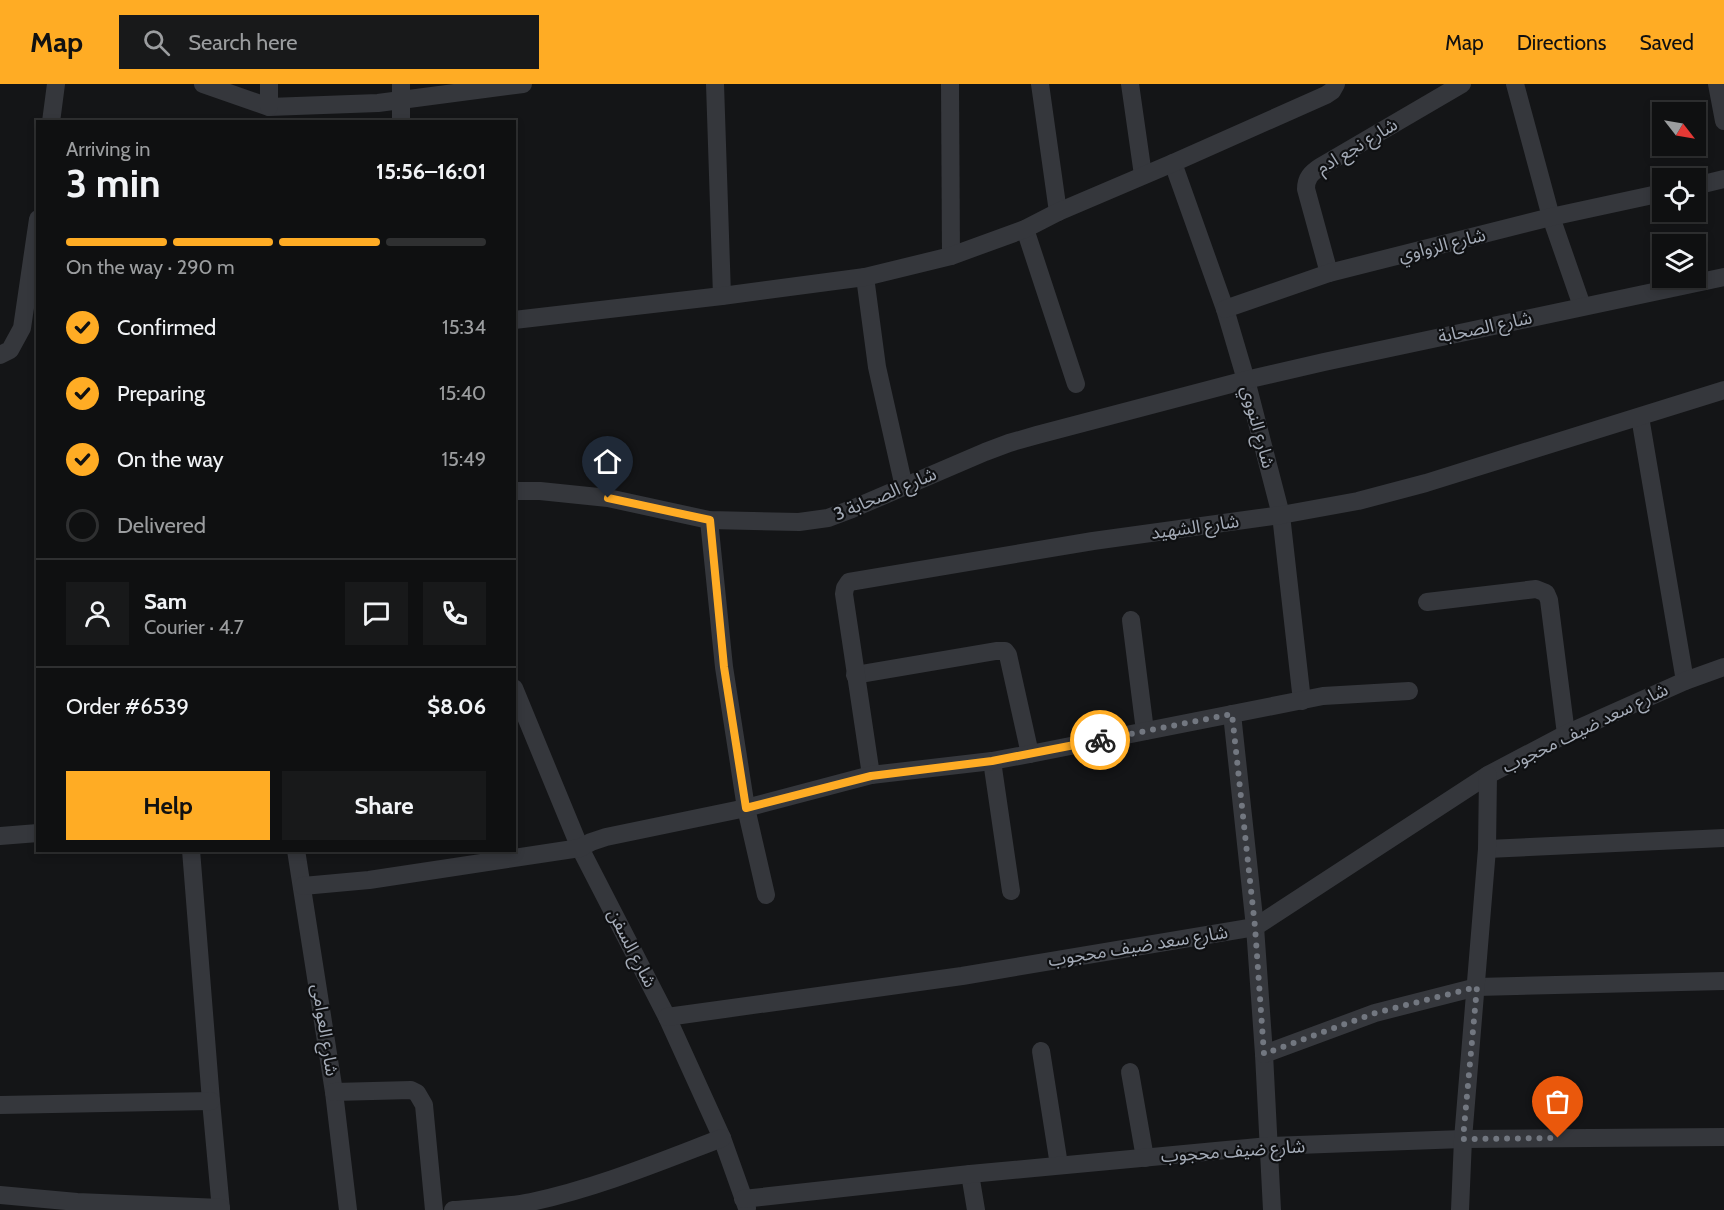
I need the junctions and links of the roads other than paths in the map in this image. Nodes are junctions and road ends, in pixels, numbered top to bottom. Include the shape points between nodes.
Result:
1 (56, 84) edge
2 (203, 84) edge
3 (269, 84) edge
4 (523, 84) edge
5 (715, 84) edge
6 (950, 84) edge
7 (1040, 84) edge
8 (1130, 84) edge
9 (1336, 84) edge
10 (1462, 84) edge
11 (1515, 84) edge
12 (1717, 84) edge
13 (401, 92) edge
14 (269, 107) junction
15 (51, 120) edge
16 (401, 120) edge
17 (1724, 121) edge
18 (1173, 163) junction
19 (1143, 175) junction
20 (1724, 179) edge
21 (1706, 183) edge
22 (1652, 195) edge
23 (1058, 212) junction
24 (1551, 217) junction
25 (1025, 229) junction
26 (36, 247) edge
27 (951, 255) junction
28 (1329, 273) junction
29 (865, 277) junction
30 (1724, 277) edge
31 (722, 296) junction
32 (1582, 306) junction
33 (1225, 309) junction
34 (516, 320) edge
35 (30, 332) edge
36 (0, 355) edge
37 (1246, 380) junction
38 (1076, 384) dead end
39 (1724, 390) edge
40 (1640, 417) junction
41 (904, 487) junction
42 (516, 491) edge
43 (1281, 515) junction
44 (710, 520) junction
45 (1427, 602) dead end
46 (1131, 620) dead end
47 (1724, 667) edge
48 (855, 675) junction
49 (1685, 681) junction
50 (1409, 691) dead end
51 (516, 693) edge
52 (1302, 701) junction
53 (1232, 714) junction
54 (1145, 731) junction
55 (1566, 734) junction
56 (1030, 754) junction
57 (992, 761) junction
58 (1488, 775) junction
59 (871, 776) junction
60 (746, 808) junction
61 (36, 833) edge
62 (0, 836) edge
63 (1724, 838) edge
64 (580, 848) junction
65 (1487, 849) junction
66 (191, 852) edge
67 (296, 852) edge
68 (303, 886) junction
69 (1011, 891) dead end
70 (766, 895) dead end
71 (1255, 927) junction
72 (1724, 981) edge
73 (1477, 987) junction
74 (668, 1017) junction
75 (1041, 1051) dead end
76 (1264, 1054) junction
77 (1130, 1072) dead end
78 (334, 1092) junction
79 (211, 1101) junction
80 (0, 1105) edge
81 (1724, 1137) edge
82 (722, 1138) junction
83 (1463, 1139) junction
84 (1269, 1146) junction
85 (1145, 1158) junction
86 (1059, 1166) junction
87 (970, 1174) junction
88 (0, 1195) edge
89 (745, 1205) edge
90 (221, 1209) edge
91 (348, 1210) edge
92 (434, 1210) edge
93 (453, 1210) edge
94 (976, 1210) edge
95 (1272, 1210) edge
96 (1460, 1210) edge

1 - 15 street
2 - 14 street
3 - 14 street
4 - 13 street
5 - 31 street
6 - 27 street
7 - 23 street
8 - 19 street
9 - 18 street via 1326,96
10 - 28 street, شارع نجع ادم via 1310,175 1306,189
11 - 24 street
12 - 17 street
13 - 14 street via 378,103
13 - 16 street
18 - 19 street
18 - 33 street, شارع النووي
19 - 23 street
20 - 21 street
22 - 24 street, شارع الزواوي
23 - 25 street
24 - 28 street, شارع الزواوي
24 - 32 street
25 - 27 street
25 - 38 street
26 - 35 street
27 - 29 street
28 - 33 street, شارع الزواوي
29 - 31 street
29 - 41 street via 877,367
30 - 32 street, شارع الصحابة
31 - 34 street
32 - 37 street, شارع الصحابة
33 - 37 street, شارع النووي
35 - 36 street
37 - 41 street, شارع الصحابة 3 via 1009,443
37 - 43 street, شارع النووي
39 - 40 street, شارع الشهيد
40 - 43 street, شارع الشهيد via 1426,483
40 - 49 street
41 - 44 street, شارع الصحابة 3 via 828,518 799,522
42 - 44 street, شارع الصحابة 3 via 608,498
43 - 48 street, شارع الشهيد via 849,582 844,594
43 - 52 street, شارع النووي
44 - 60 street via 724,667
45 - 55 street via 1536,589 1546,593
46 - 54 street
47 - 49 street, شارع سعد ضيف محجوب
48 - 56 street via 1005,651
48 - 59 street, شارع الشهيد
49 - 55 street, شارع سعد ضيف محجوب
50 - 52 street via 1323,696
51 - 64 street, شارع السفن
52 - 53 street
53 - 54 street
53 - 71 street
54 - 56 street
55 - 58 street, شارع سعد ضيف محجوب
56 - 57 street
57 - 59 street
57 - 69 street
58 - 65 street
58 - 71 street, شارع سعد ضيف محجوب
59 - 60 street
60 - 64 street via 606,837
60 - 70 street
61 - 62 street
63 - 65 street
64 - 68 street via 369,880
64 - 74 street, شارع السفن
65 - 73 street
66 - 79 street
67 - 68 street, شارع العوامى
68 - 78 street, شارع العوامى
71 - 74 street, شارع سعد ضيف محجوب via 962,976
71 - 76 street
72 - 73 street
73 - 76 street via 1375,1013
73 - 83 street
74 - 82 street, شارع السفن
75 - 86 street
76 - 84 street
77 - 85 street
78 - 91 street, شارع العوامى
78 - 92 street via 417,1093 424,1105
79 - 80 street
79 - 90 street
81 - 83 street, شارع ضيف محجوب
82 - 89 street, شارع السفن
82 - 93 street via 591,1187 531,1202
83 - 84 street, شارع ضيف محجوب
83 - 96 street
84 - 85 street, شارع ضيف محجوب
84 - 95 street
85 - 86 street, شارع ضيف محجوب
86 - 87 street, شارع ضيف محجوب
87 - 89 street, شارع ضيف محجوب
87 - 94 street
88 - 90 street

